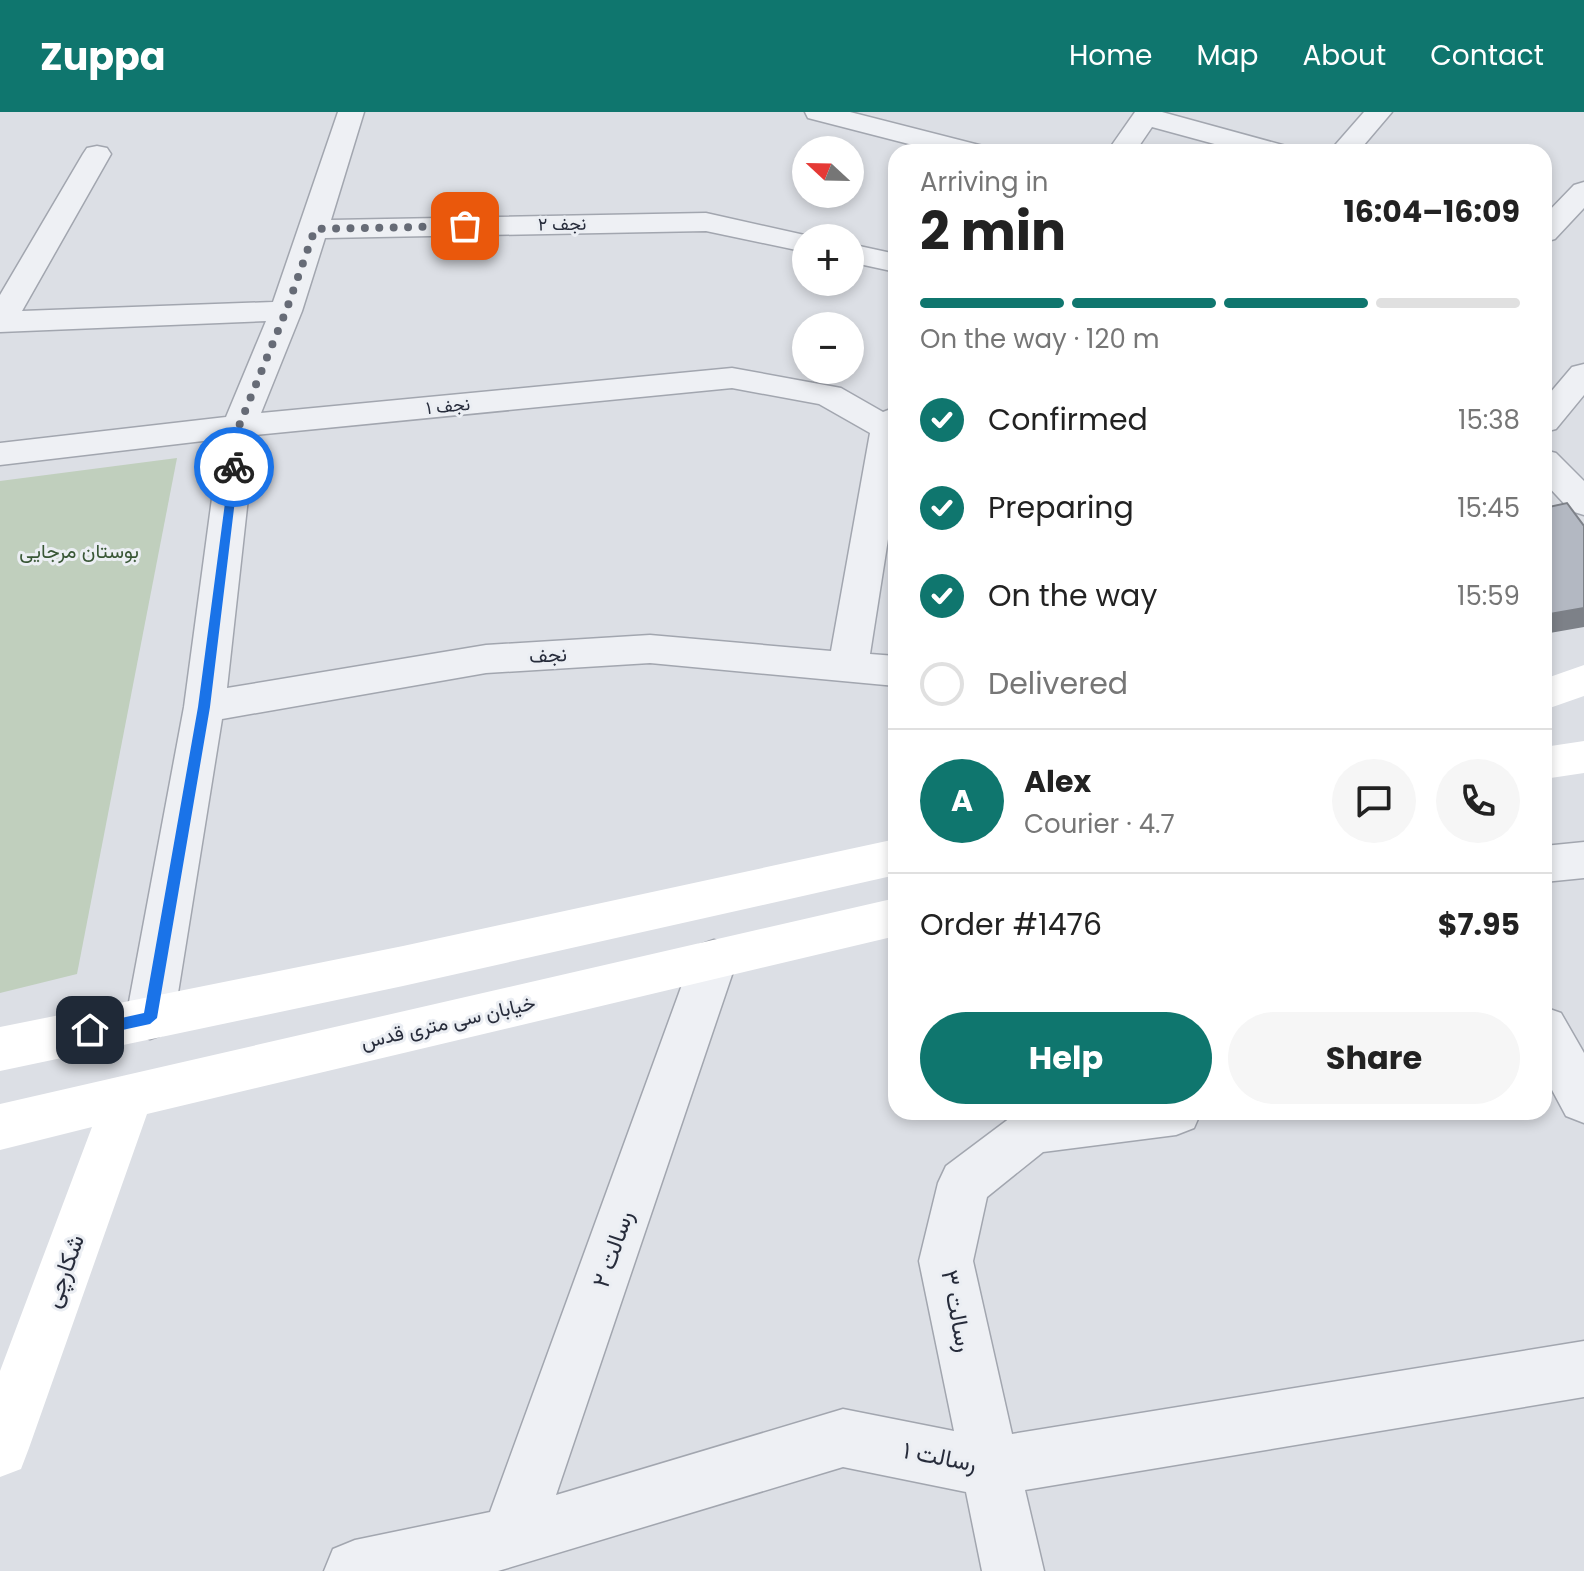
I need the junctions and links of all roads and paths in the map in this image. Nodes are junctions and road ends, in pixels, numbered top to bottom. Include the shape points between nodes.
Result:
1 (351, 112) edge
2 (818, 112) edge
3 (1379, 112) edge
4 (1147, 115) edge
5 (942, 144) edge
6 (1127, 144) edge
7 (1248, 144) edge
8 (1350, 144) edge
9 (97, 154) dead end
10 (1584, 191) edge
11 (1552, 221) edge
12 (315, 229) junction
13 (792, 240) edge
14 (864, 256) edge
15 (888, 261) edge
16 (286, 311) junction
17 (0, 321) edge
18 (1584, 374) edge
19 (1552, 412) edge
20 (888, 422) edge
21 (239, 426) junction
22 (888, 446) edge
23 (0, 454) edge
24 (1552, 469) edge
25 (1584, 503) edge
26 (848, 666) junction
27 (888, 670) edge
28 (1584, 680) edge
29 (1552, 692) edge
30 (204, 707) junction
31 (1584, 757) edge
32 (1552, 762) edge
33 (888, 859) edge
34 (1584, 860) edge
35 (1552, 863) edge
36 (888, 919) edge
37 (714, 960) junction
38 (150, 1018) junction
39 (0, 1049) edge
40 (129, 1095) junction
41 (1078, 1120) edge
42 (0, 1127) edge
43 (1584, 1369) edge
44 (0, 1448) edge
45 (990, 1467) junction
46 (511, 1538) junction
47 (355, 1571) edge
48 (1013, 1571) edge

1 - 12 street
2 - 5 street
3 - 8 street
4 - 6 street
4 - 7 street
9 - 17 street
10 - 11 street
12 - 13 street, نجف ۲ via 706,222
12 - 16 street
14 - 15 street
16 - 17 street
16 - 21 street
18 - 19 street
20 - 21 street, نجف ۱ via 829,395 732,378
21 - 23 street, نجف ۱
21 - 30 street
22 - 26 street
24 - 25 street
26 - 27 street, نجف
26 - 30 street, نجف via 650,649 501,658
28 - 29 main road
30 - 38 street
31 - 32 main road
33 - 38 main road
34 - 35 street
36 - 37 main road, خیابان سی متری قدس
37 - 40 main road, خیابان سی متری قدس
37 - 46 street, رسالت ۲
38 - 39 main road
40 - 42 main road, خیابان سی متری قدس
40 - 44 main road, شکارچی
41 - 45 street, رسالت ۳ via 1032,1130 964,1183 946,1261
43 - 45 street, رسالت ۱
45 - 46 street, رسالت ۱ via 843,1438
45 - 48 street, رسالت ۳
46 - 47 street, رسالت ۱

